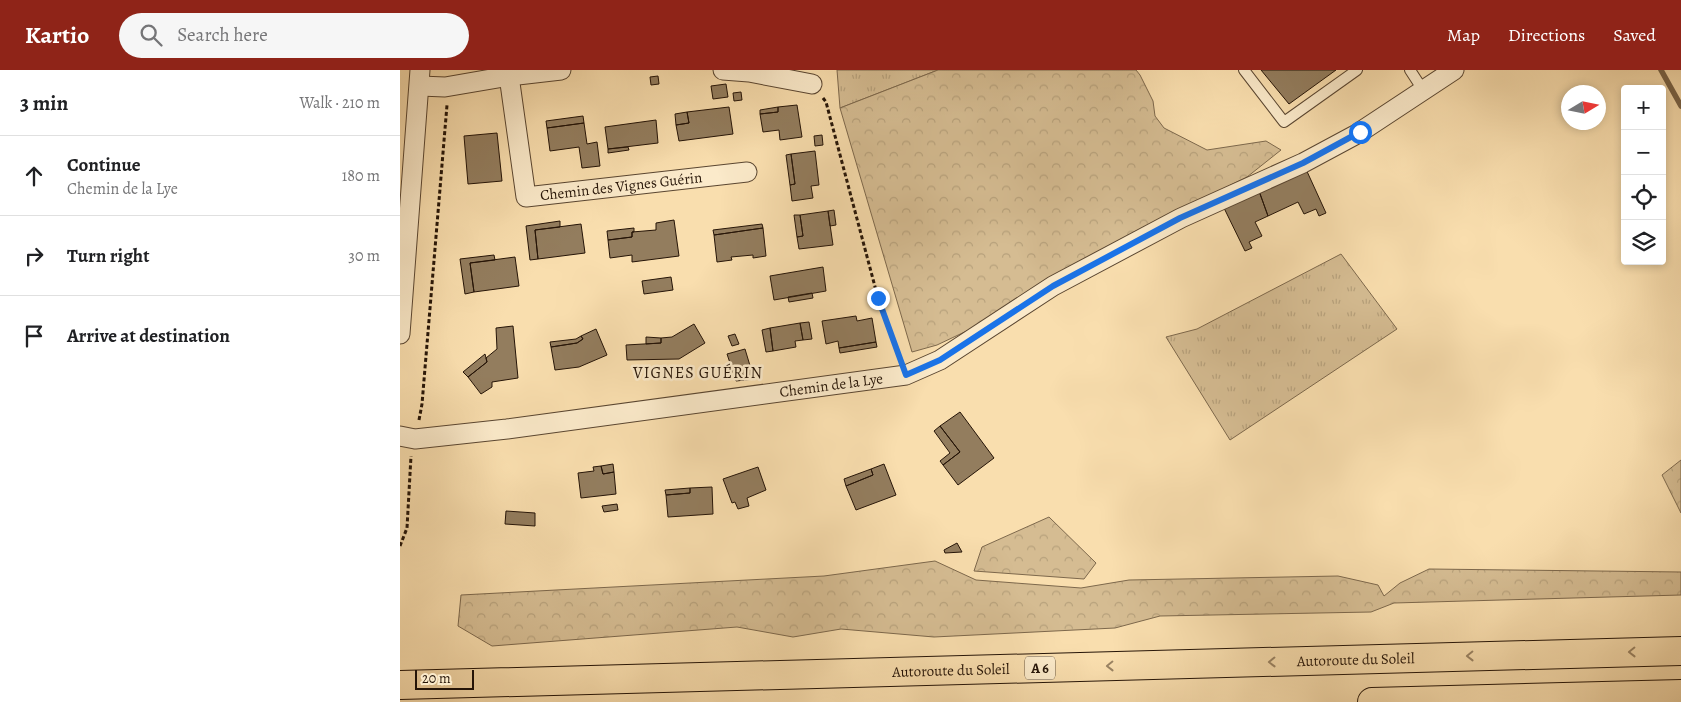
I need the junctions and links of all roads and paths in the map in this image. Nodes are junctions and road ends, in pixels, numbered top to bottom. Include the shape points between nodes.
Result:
1 (561, 70) edge
2 (723, 70) edge
3 (1244, 70) edge
4 (1358, 70) edge
5 (1410, 70) edge
6 (1454, 70) edge
7 (749, 71) edge
8 (510, 76) junction
9 (420, 78) edge
10 (812, 84) joint
11 (1423, 90) junction
12 (448, 97) dead end
13 (747, 172) dead end
14 (400, 334) edge
15 (906, 375) junction
16 (418, 425) dead end
17 (406, 443) edge
18 (400, 546) edge
19 (1681, 651) edge
20 (400, 685) edge
21 (1681, 694) edge
22 (1372, 702) edge

1 - 8 street
2 - 7 street
3 - 4 lane via 1284,122
5 - 11 lane
6 - 11 street, Chemin de la Lye
7 - 10 street
8 - 9 street via 445,87
8 - 13 street, Chemin des Vignes Guérin via 526,197
9 - 14 street
10 - 15 path via 826,102 878,298
11 - 15 street, Chemin de la Lye via 1356,134 1303,163 1180,218 1053,286 940,360
12 - 16 path
15 - 17 street, Chemin de la Lye via 415,439
17 - 18 path via 407,528
19 -> 20 highway, Autoroute du Soleil / A 6
21 - 22 highway

